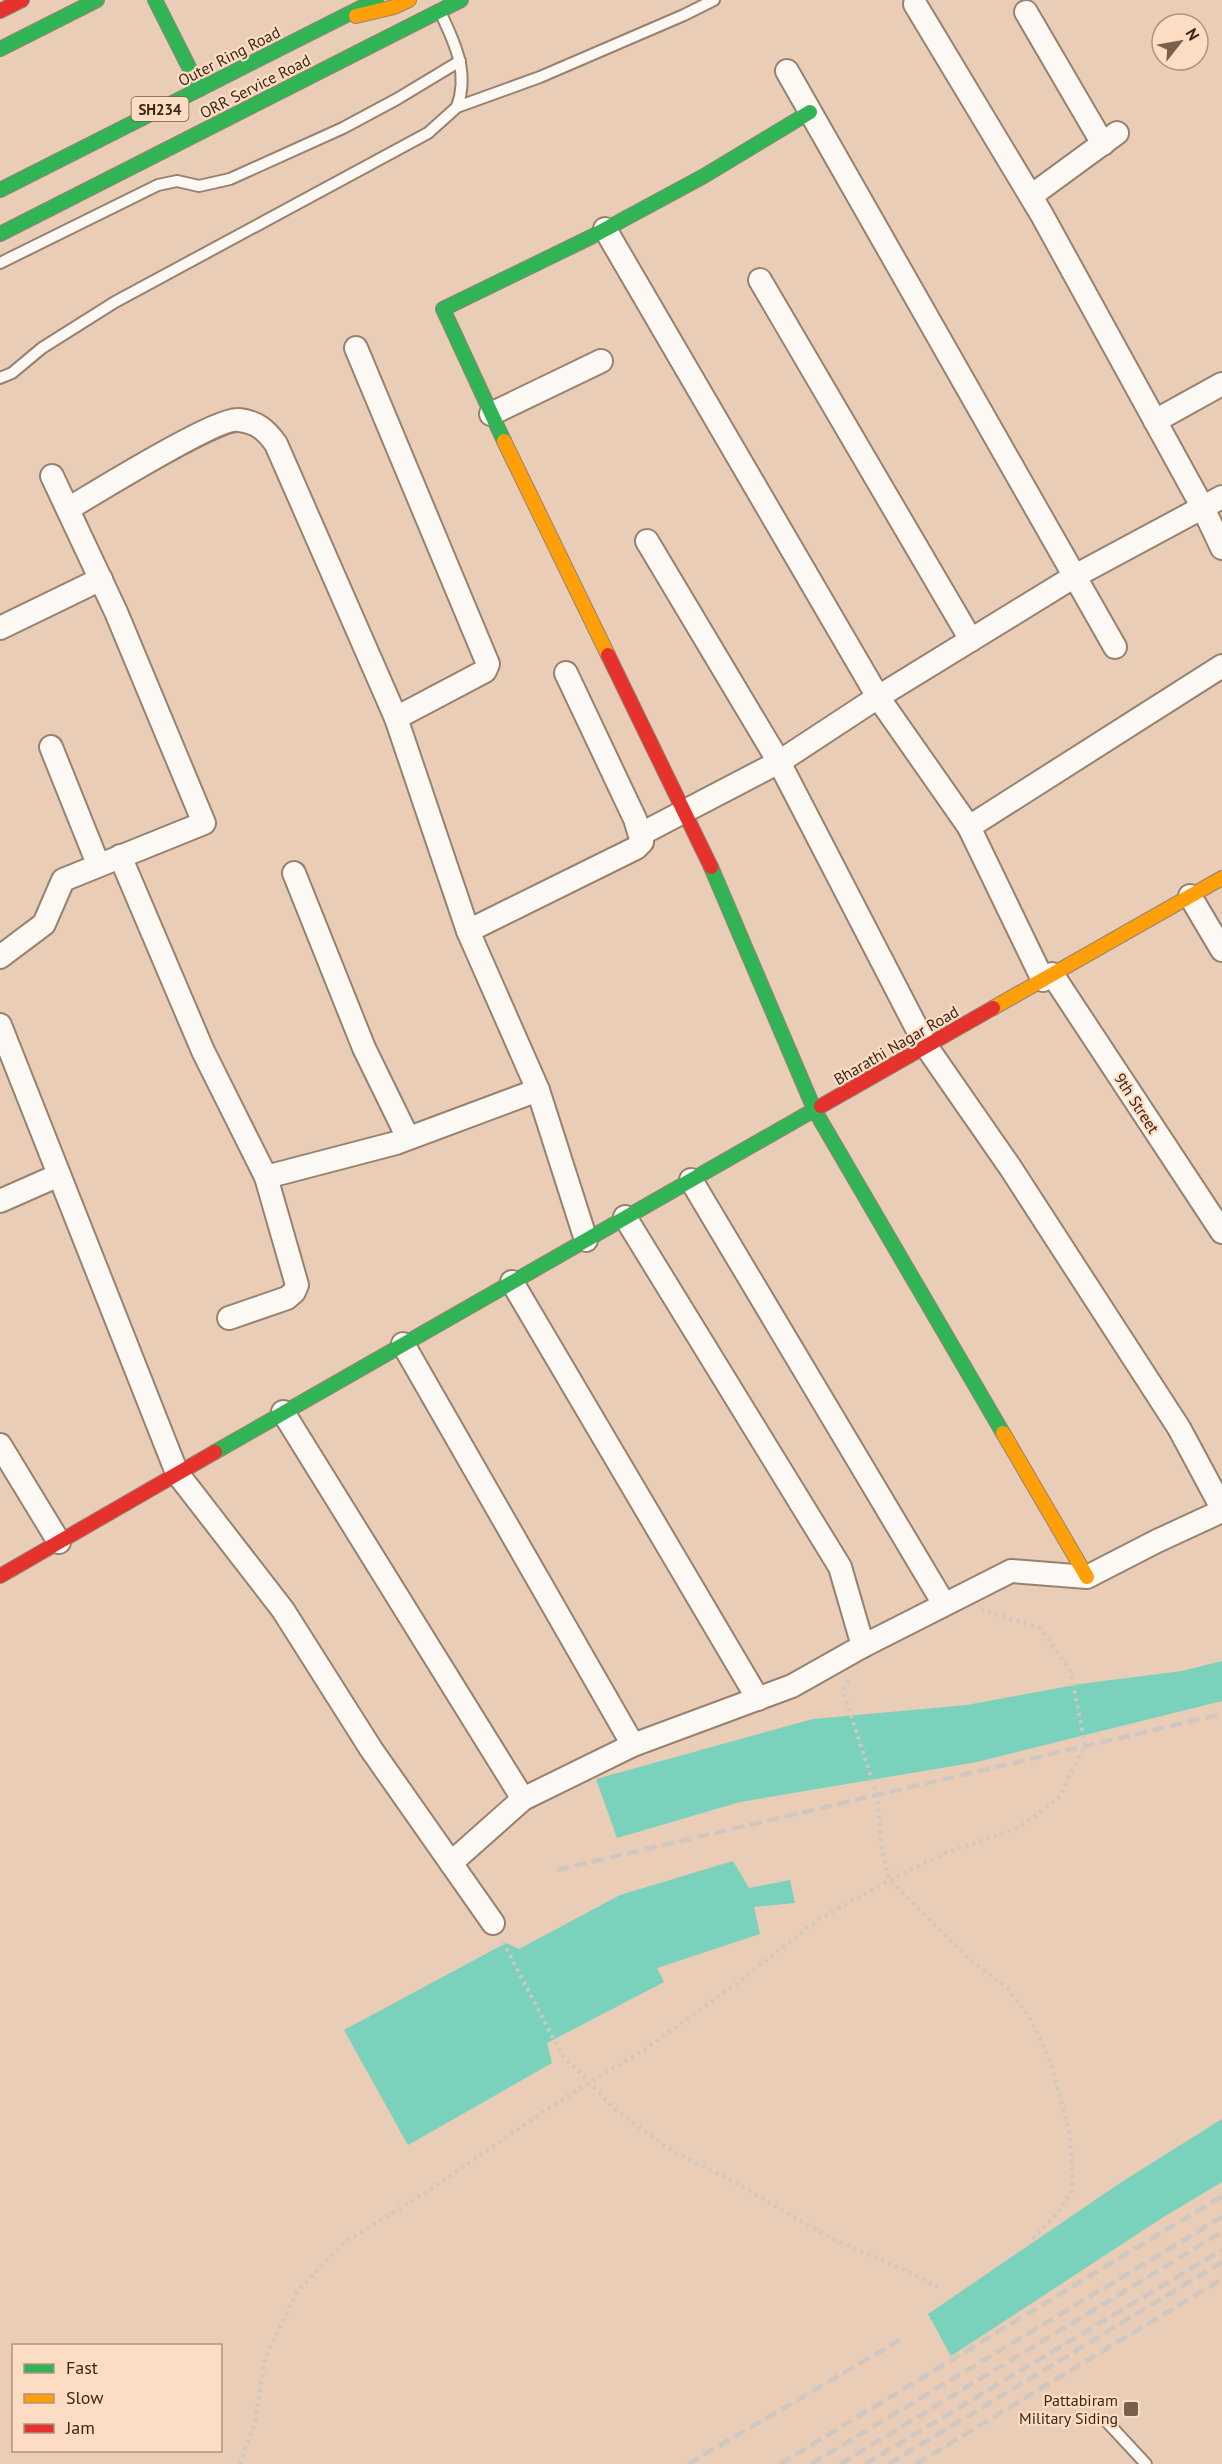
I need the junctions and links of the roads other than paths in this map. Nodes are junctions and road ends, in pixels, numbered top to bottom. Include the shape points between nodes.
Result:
1 (22, 0) edge
2 (97, 0) edge
3 (154, 0) edge
4 (351, 0) edge
5 (376, 0) edge
6 (409, 0) edge
7 (461, 0) edge
8 (714, 0) edge
9 (915, 4) dead end
10 (0, 11) edge
11 (440, 11) junction
12 (1026, 12) dead end
13 (340, 18) junction
14 (319, 29) junction
15 (0, 49) edge
16 (460, 61) junction
17 (787, 71) dead end
18 (200, 89) junction
19 (457, 108) junction
20 (810, 112) junction
21 (152, 172) junction
22 (0, 190) edge
23 (1031, 196) junction
24 (605, 229) junction
25 (0, 234) edge
26 (0, 263) edge
27 (760, 280) dead end
28 (356, 348) dead end
29 (601, 361) dead end
30 (0, 378) edge
31 (1222, 384) edge
32 (491, 414) junction
33 (1155, 421) junction
34 (52, 476) dead end
35 (1213, 503) edge
36 (68, 509) junction
37 (647, 541) dead end
38 (1222, 548) edge
39 (1075, 576) junction
40 (100, 579) junction
41 (0, 628) edge
42 (972, 640) junction
43 (1115, 647) dead end
44 (1222, 666) edge
45 (566, 673) dead end
46 (878, 697) junction
47 (396, 718) junction
48 (51, 747) dead end
49 (779, 762) junction
50 (684, 811) junction
51 (969, 827) junction
52 (641, 834) junction
53 (120, 856) junction
54 (98, 864) junction
55 (294, 873) dead end
56 (1222, 878) edge
57 (1190, 896) junction
58 (468, 931) junction
59 (1222, 950) edge
60 (0, 957) edge
61 (1048, 977) junction
62 (0, 1025) edge
63 (926, 1046) junction
64 (538, 1090) junction
65 (815, 1111) junction
66 (408, 1138) junction
67 (59, 1175) junction
68 (266, 1177) junction
69 (691, 1180) junction
70 (0, 1201) edge
71 (625, 1217) junction
72 (1222, 1232) edge
73 (586, 1240) junction
74 (512, 1282) junction
75 (229, 1318) dead end
76 (403, 1344) junction
77 (283, 1412) junction
78 (0, 1445) edge
79 (177, 1473) junction
80 (1222, 1509) edge
81 (59, 1542) junction
82 (0, 1576) edge
83 (1088, 1577) junction
84 (944, 1604) junction
85 (863, 1646) junction
86 (758, 1699) junction
87 (633, 1745) junction
88 (523, 1798) junction
89 (451, 1863) junction
90 (493, 1923) road end
91 (1107, 2422) dead end
92 (1146, 2464) edge

1 - 10 main road
2 - 15 main road
3 - 18 main road
4 - 14 main road
5 - 13 main road, Outer Ring Road / SH234
6 - 13 main road
7 - 11 main road, ORR Service Road
8 - 19 lane via 540,77
9 - 23 street
11 - 16 lane
11 - 21 main road, ORR Service Road
12 - 23 street via 1110,138
13 - 14 main road, Outer Ring Road / SH234
14 - 18 main road, Outer Ring Road / SH234
16 - 19 lane via 463,91
16 - 21 lane via 343,128 240,175 199,186
17 - 20 street
18 - 22 main road, Outer Ring Road / SH234
19 - 30 lane via 428,133 115,302
20 - 24 main road via 704,176
20 - 39 street
21 - 25 main road, ORR Service Road
21 - 26 lane
23 - 33 street
24 - 32 main road via 443,309
24 - 46 street, 9th Street
27 - 42 street
28 - 47 street via 488,664 485,671
29 - 32 street
31 - 33 street
32 - 50 main road
33 - 35 street
34 - 36 street
35 - 38 street
35 - 39 street
36 - 40 street
36 - 47 street via 202,432 237,419 264,428 276,444
37 - 49 street
39 - 42 street
39 - 43 street
40 - 41 street
40 - 53 street via 204,823
42 - 46 street
44 - 51 street
45 - 52 street
46 - 49 street
46 - 51 street, 9th Street
47 - 58 street
48 - 54 street
49 - 50 street
49 - 63 street
50 - 52 street
50 - 65 main road
51 - 61 street, 9th Street
52 - 58 street via 642,842 636,848
53 - 54 street
53 - 68 street via 203,1050
54 - 60 street via 63,879 44,924
55 - 66 street via 364,1048
56 - 57 main road, Bharathi Nagar Road
57 - 59 street
57 - 61 main road, Bharathi Nagar Road
58 - 64 street
61 - 63 main road, Bharathi Nagar Road
61 - 72 street, 9th Street
62 - 67 street
63 - 65 main road, Bharathi Nagar Road
63 - 80 street via 1010,1167 1179,1428
64 - 66 street
64 - 73 street
65 - 69 main road, Bharathi Nagar Road
65 - 83 main road
66 - 68 street
67 - 70 street
67 - 79 street
68 - 75 street via 297,1285 287,1298
69 - 71 main road, Bharathi Nagar Road
69 - 84 street
71 - 73 main road, Bharathi Nagar Road
71 - 85 street via 840,1567
73 - 74 main road, Bharathi Nagar Road
74 - 76 main road, Bharathi Nagar Road
74 - 86 street
76 - 77 main road, Bharathi Nagar Road
76 - 87 street
77 - 79 main road, Bharathi Nagar Road
77 - 88 street
78 - 81 street
79 - 81 main road, Bharathi Nagar Road
79 - 89 street via 283,1610 371,1749
80 - 83 street
81 - 82 main road, Bharathi Nagar Road
83 - 84 street via 1011,1570
84 - 85 street
85 - 86 street via 792,1686
86 - 87 street
87 - 88 street
88 - 89 street
89 - 90 street
91 - 92 lane

